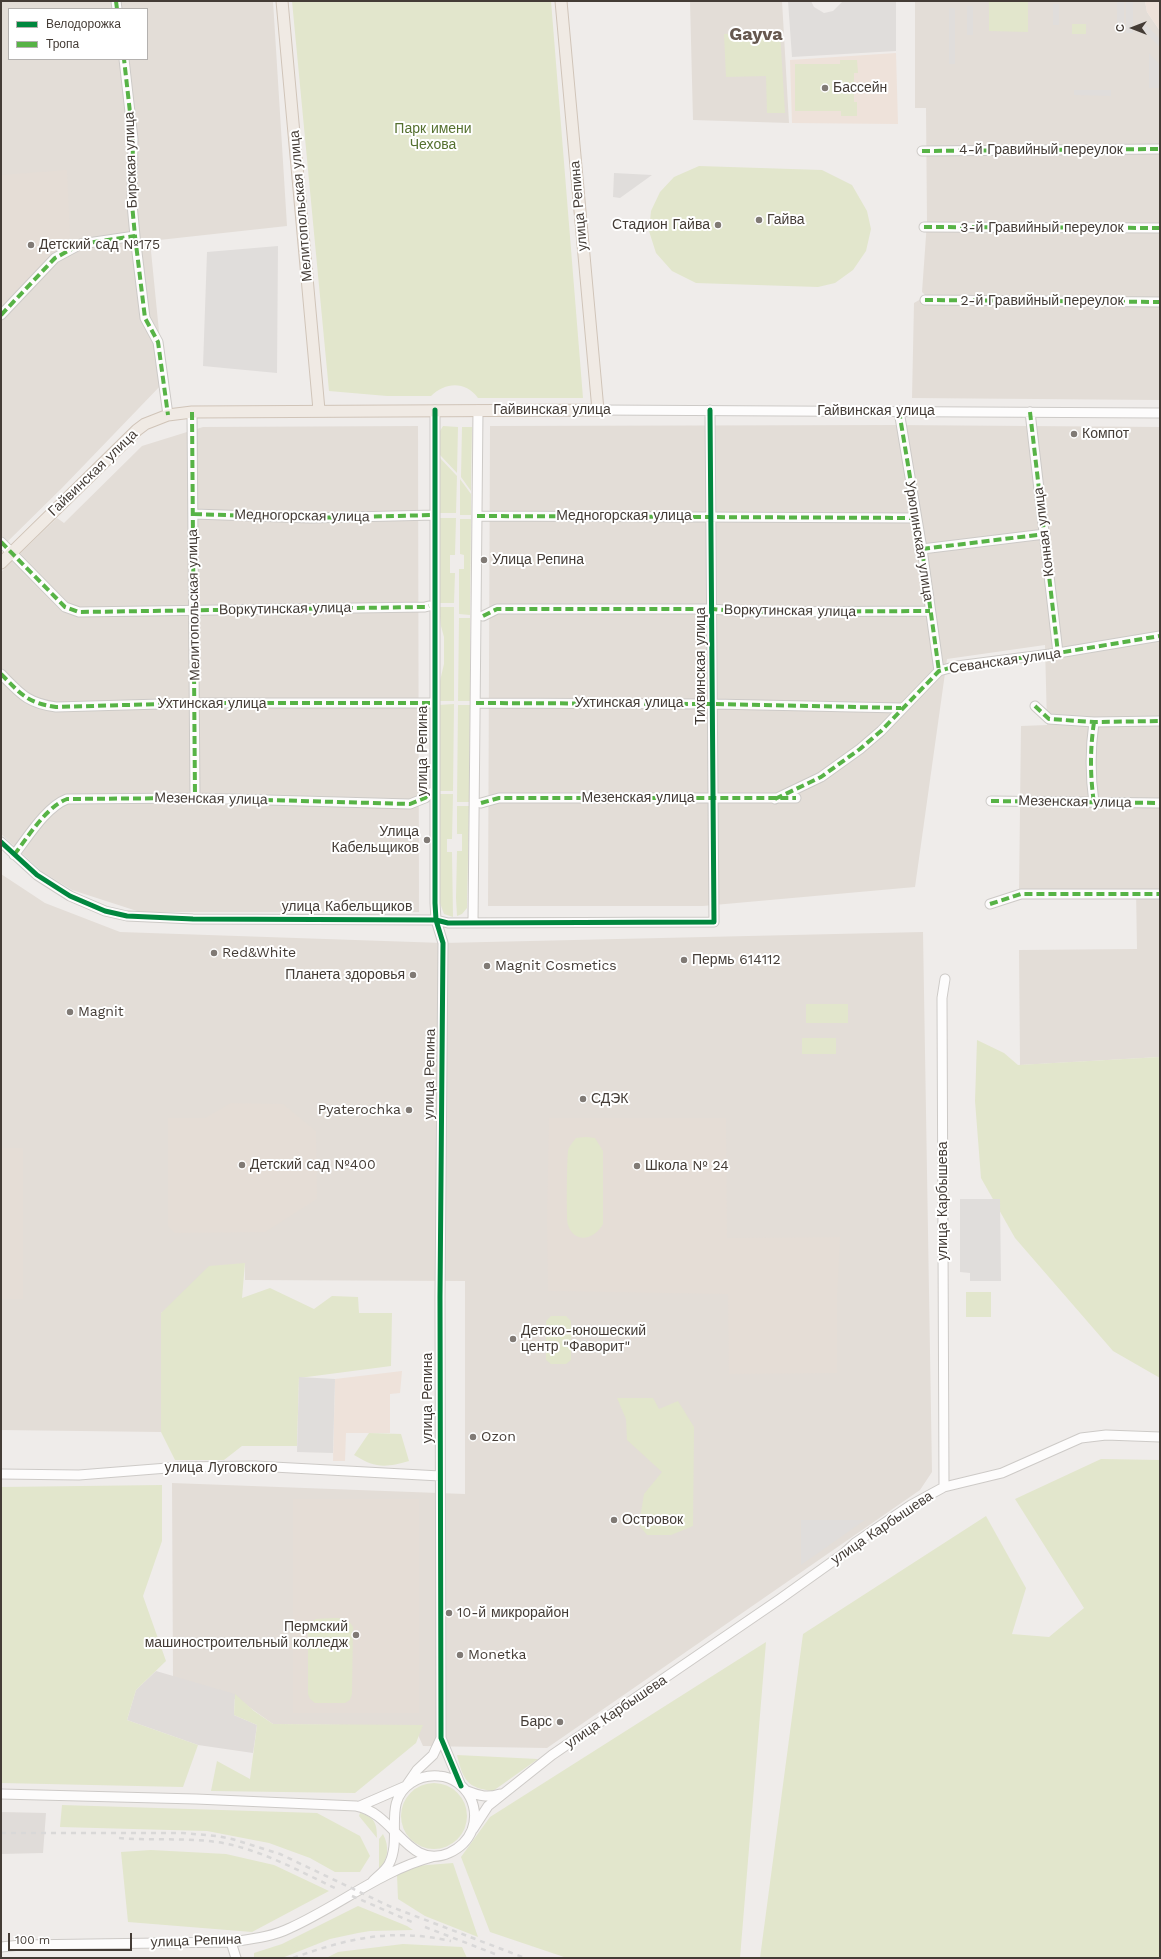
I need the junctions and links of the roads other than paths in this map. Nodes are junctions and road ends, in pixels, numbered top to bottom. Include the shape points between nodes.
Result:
1 (282, 1) edge
2 (561, 1) edge
3 (124, 60) edge
4 (1160, 149) edge
5 (922, 151) dead end
6 (924, 227) dead end
7 (1160, 228) edge
8 (135, 236) junction
9 (925, 300) dead end
10 (1160, 302) edge
11 (1, 315) edge
12 (319, 410) junction
13 (435, 410) junction
14 (478, 410) junction
15 (598, 410) junction
16 (710, 410) junction
17 (899, 411) junction
18 (192, 412) junction
19 (1030, 412) junction
20 (1160, 413) edge
21 (168, 415) junction
22 (194, 514) junction
23 (435, 515) junction
24 (477, 516) junction
25 (712, 517) junction
26 (916, 518) junction
27 (1045, 534) junction
28 (1, 542) edge
29 (922, 549) junction
30 (12, 552) junction
31 (1, 563) edge
32 (429, 606) dead end
33 (713, 609) junction
34 (194, 611) junction
35 (930, 611) junction
36 (483, 616) dead end
37 (1160, 636) edge
38 (1058, 653) junction
39 (939, 671) junction
40 (1, 674) edge
41 (196, 703) junction
42 (435, 703) junction
43 (476, 703) junction
44 (713, 704) junction
45 (1035, 706) dead end
46 (901, 708) junction
47 (1160, 721) edge
48 (1094, 722) junction
49 (430, 793) dead end
50 (195, 798) junction
51 (796, 798) dead end
52 (713, 799) junction
53 (775, 799) junction
54 (991, 800) dead end
55 (1160, 802) edge
56 (481, 803) dead end
57 (1094, 803) junction
58 (1, 842) edge
59 (14, 855) junction
60 (1160, 894) edge
61 (990, 904) dead end
62 (436, 920) junction
63 (473, 922) junction
64 (714, 922) joint
65 (456, 923) junction
66 (443, 943) junction
67 (945, 978) dead end
68 (1160, 1437) edge
69 (1, 1474) edge
70 (440, 1476) junction
71 (944, 1487) junction
72 (441, 1738) junction
73 (406, 1786) junction
74 (464, 1789) junction
75 (504, 1793) junction
76 (1, 1794) edge
77 (360, 1806) junction
78 (473, 1828) junction
79 (396, 1831) junction
80 (435, 1856) junction
81 (373, 1881) junction
82 (231, 1942) junction
83 (1, 1947) edge
84 (236, 1958) edge

1 - 12 main road, Мелитопольская улица
2 - 15 main road, улица Репина
3 - 8 street, Бирская улица via 133,139 132,204
4 - 5 street, 4-й Гравийный переулок
6 - 7 street, 3-й Гравийный переулок
8 - 11 street via 81,244 55,258
8 - 21 street, Бирская улица via 145,318 158,342
9 - 10 street, 2-й Гравийный переулок
12 - 13 main road, Гайвинская улица
12 - 18 main road, Гайвинская улица
13 - 14 main road, Гайвинская улица
13 - 23 street, улица Репина
14 - 15 main road, Гайвинская улица
14 - 24 street
15 - 16 street, Гайвинская улица
16 - 17 street, Гайвинская улица
16 - 25 street, Тихвинская улица
17 - 19 street, Гайвинская улица
17 - 26 street, Урюпинская улица
18 - 21 main road, Гайвинская улица
18 - 22 street, Мелитопольская улица
19 - 20 street, Гайвинская улица
19 - 27 street, Конная улица
21 - 30 main road, Гайвинская улица via 137,430
22 - 23 street, Медногорская улица via 310,518
22 - 34 street, Мелитопольская улица
23 - 42 street, улица Репина
24 - 25 street, Медногорская улица
24 - 43 street
25 - 26 street, Медногорская улица
25 - 33 street, Тихвинская улица
26 - 29 street, Урюпинская улица
27 - 29 street
27 - 38 street, Конная улица
28 - 30 street, Воркутинская улица
29 - 35 street, Урюпинская улица
30 - 31 main road, Гайвинская улица
30 - 34 street, Воркутинская улица via 65,608 79,612
32 - 34 street, Воркутинская улица
33 - 35 street, Воркутинская улица via 744,612
33 - 36 street, Воркутинская улица via 497,609
33 - 44 street, Тихвинская улица
34 - 41 street, Мелитопольская улица
35 - 39 street, Урюпинская улица
37 - 38 street, Севанская улица
38 - 39 street, Севанская улица via 957,666
39 - 46 street, Севанская улица
40 - 41 street, Ухтинская улица via 24,696 39,704 56,707
41 - 42 street, Ухтинская улица
41 - 50 street, Мелитопольская улица
42 - 62 street, улица Репина
43 - 44 street, Ухтинская улица
43 - 63 street
44 - 46 street, Ухтинская улица
44 - 52 street, Тихвинская улица
45 - 48 street via 1049,719
46 - 53 street, Севанская улица via 880,731 838,765 821,777
47 - 48 street
48 - 57 street via 1090,748 1090,778
49 - 50 street, Мезенская улица via 410,804
50 - 59 street, Мезенская улица via 67,799 58,802 50,810
51 - 53 street, Мезенская улица
52 - 53 street, Мезенская улица
52 - 56 street, Мезенская улица via 499,798
52 - 64 street, Тихвинская улица
54 - 57 street, Мезенская улица
55 - 57 street, Мезенская улица
58 - 59 street, улица Кабельщиков
59 - 62 street, улица Кабельщиков via 37,876 70,896 105,911 127,916 200,919
60 - 61 street via 1021,894
62 - 65 street, улица Кабельщиков
62 - 66 street, улица Репина
63 - 64 street, улица Кабельщиков
63 - 65 street, улица Кабельщиков
65 - 66 street via 448,931
66 - 70 street, улица Репина
67 - 71 street, улица Карбышева via 942,998
68 - 71 street via 1106,1435 1081,1438 1002,1473
69 - 70 street, улица Луговского via 79,1475 180,1466 256,1466
70 - 72 street, улица Репина
71 - 75 street, улица Карбышева via 855,1543 780,1599 552,1755
72 - 73 street via 432,1755
72 - 74 street
73 - 74 street via 418,1778 431,1775 445,1776
73 - 77 street
73 - 79 street via 398,1797 394,1810
74 - 75 street via 490,1797
74 - 78 street via 473,1804
75 - 78 street, улица Карбышева via 488,1806
76 - 77 street
77 - 79 street via 384,1819
78 - 80 street via 466,1841 456,1850
79 - 80 street via 408,1847 420,1854
79 - 81 street via 389,1865
80 - 81 street via 406,1864
81 - 82 street, улица Репина via 290,1929 261,1938
82 - 83 street, улица Репина
82 - 84 street

